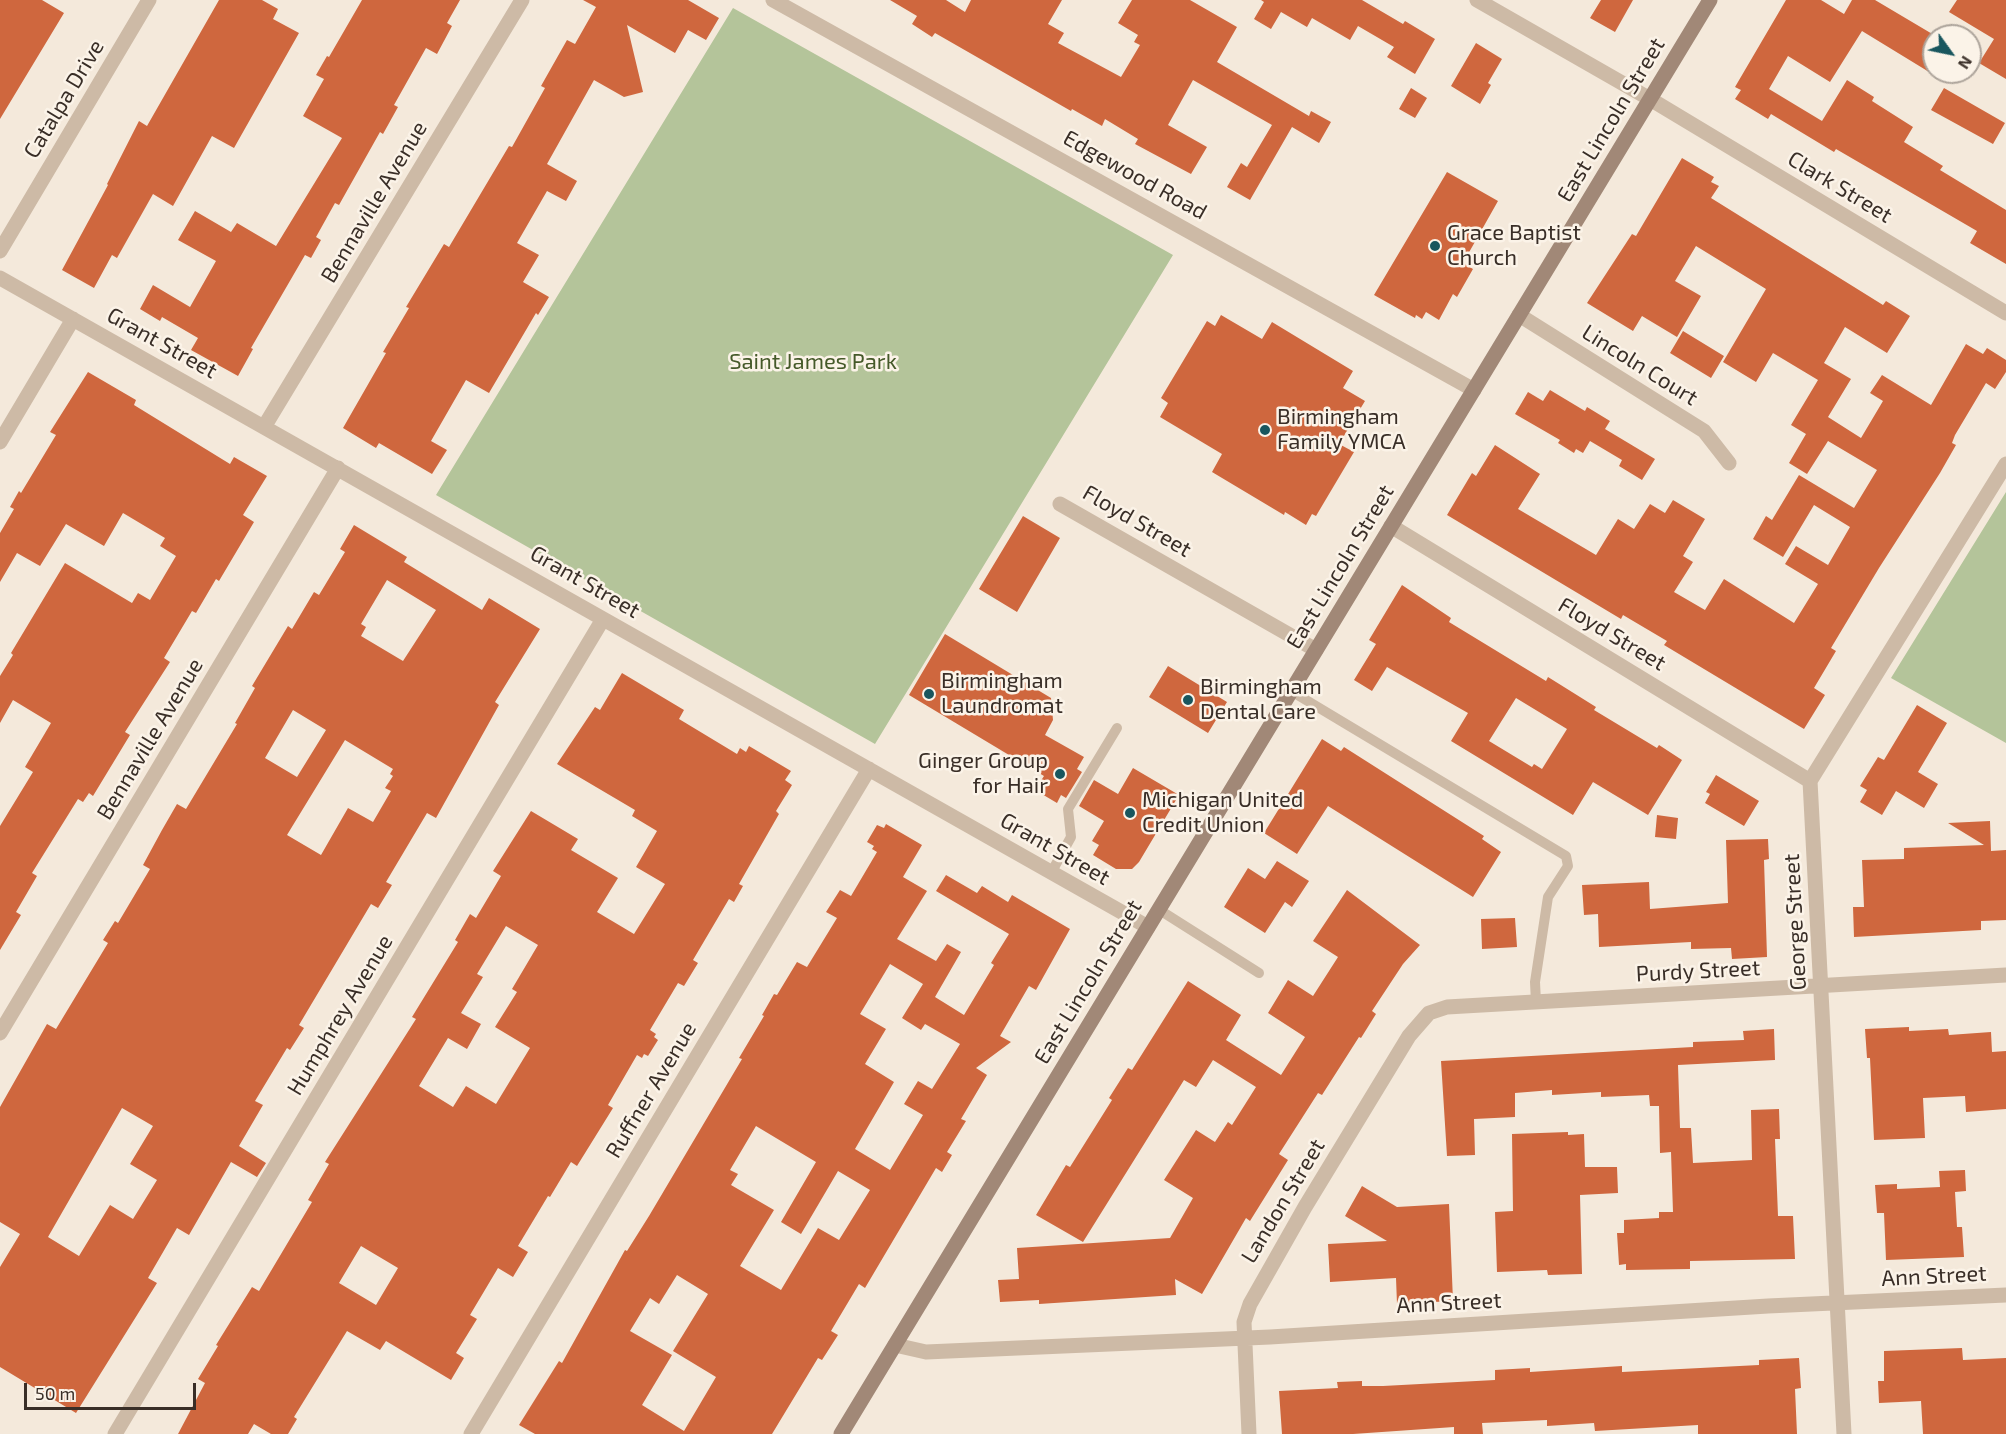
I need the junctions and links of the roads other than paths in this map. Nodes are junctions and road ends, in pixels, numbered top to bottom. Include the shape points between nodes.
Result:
1 (149, 0) edge
2 (522, 0) edge
3 (773, 0) edge
4 (1477, 0) edge
5 (1710, 0) edge
6 (1650, 99) junction
7 (0, 251) edge
8 (0, 278) edge
9 (2006, 313) edge
10 (1519, 315) junction
11 (73, 319) junction
12 (1474, 390) junction
13 (264, 427) junction
14 (0, 442) edge
15 (1729, 463) dead end
16 (2005, 467) edge
17 (338, 468) junction
18 (1060, 504) dead end
19 (1391, 526) junction
20 (603, 619) junction
21 (1316, 650) junction
22 (1291, 691) junction
23 (1117, 728) dead end
24 (869, 769) junction
25 (1810, 781) junction
26 (1051, 873) junction
27 (1158, 909) junction
28 (1148, 927) junction
29 (1259, 974) dead end
30 (2006, 975) edge
31 (1821, 987) junction
32 (1536, 1002) junction
33 (1429, 1013) joint
34 (0, 1033) edge
35 (2006, 1295) edge
36 (1837, 1304) junction
37 (1245, 1337) junction
38 (895, 1344) junction
39 (115, 1434) edge
40 (471, 1434) edge
41 (841, 1434) edge
42 (1249, 1434) edge
43 (1844, 1434) edge

1 - 7 street, Catalpa Drive
2 - 13 street, Bennaville Avenue
3 - 12 street, Edgewood Road
4 - 6 street, Clark Street
5 - 6 street, East Lincoln Street
6 - 9 street, Clark Street
6 - 10 street, East Lincoln Street
8 - 11 street, Grant Street
10 - 12 street, East Lincoln Street
10 - 15 street, Lincoln Court via 1704,431
11 - 13 street, Grant Street
11 - 14 street
12 - 19 street, East Lincoln Street
13 - 17 street, Grant Street
16 - 25 street
17 - 20 street, Grant Street
17 - 34 street, Bennaville Avenue
18 - 21 street, Floyd Street
19 - 21 street, East Lincoln Street
19 - 25 street, Floyd Street
20 - 24 street, Grant Street
20 - 39 street, Humphrey Avenue
21 - 22 street, East Lincoln Street
22 - 27 street, East Lincoln Street
22 - 32 lane via 1566,856 1568,866 1548,897 1535,982
23 - 26 lane via 1068,810 1071,837
24 - 26 street, Grant Street
24 - 40 street, Ruffner Avenue
25 - 31 street, George Street
26 - 28 street, Grant Street
27 - 28 street, East Lincoln Street
27 - 29 lane
28 - 38 street, East Lincoln Street
30 - 31 street, Purdy Street
31 - 32 street, Purdy Street
31 - 36 street, George Street
32 - 33 street, Purdy Street via 1447,1007
33 - 37 street, Landon Street via 1409,1036 1264,1276 1247,1314
35 - 36 street, Ann Street
36 - 37 street, Ann Street
36 - 43 street, George Street
37 - 38 street, Ann Street via 926,1352
37 - 42 street, Landon Street
38 - 41 street, East Lincoln Street

